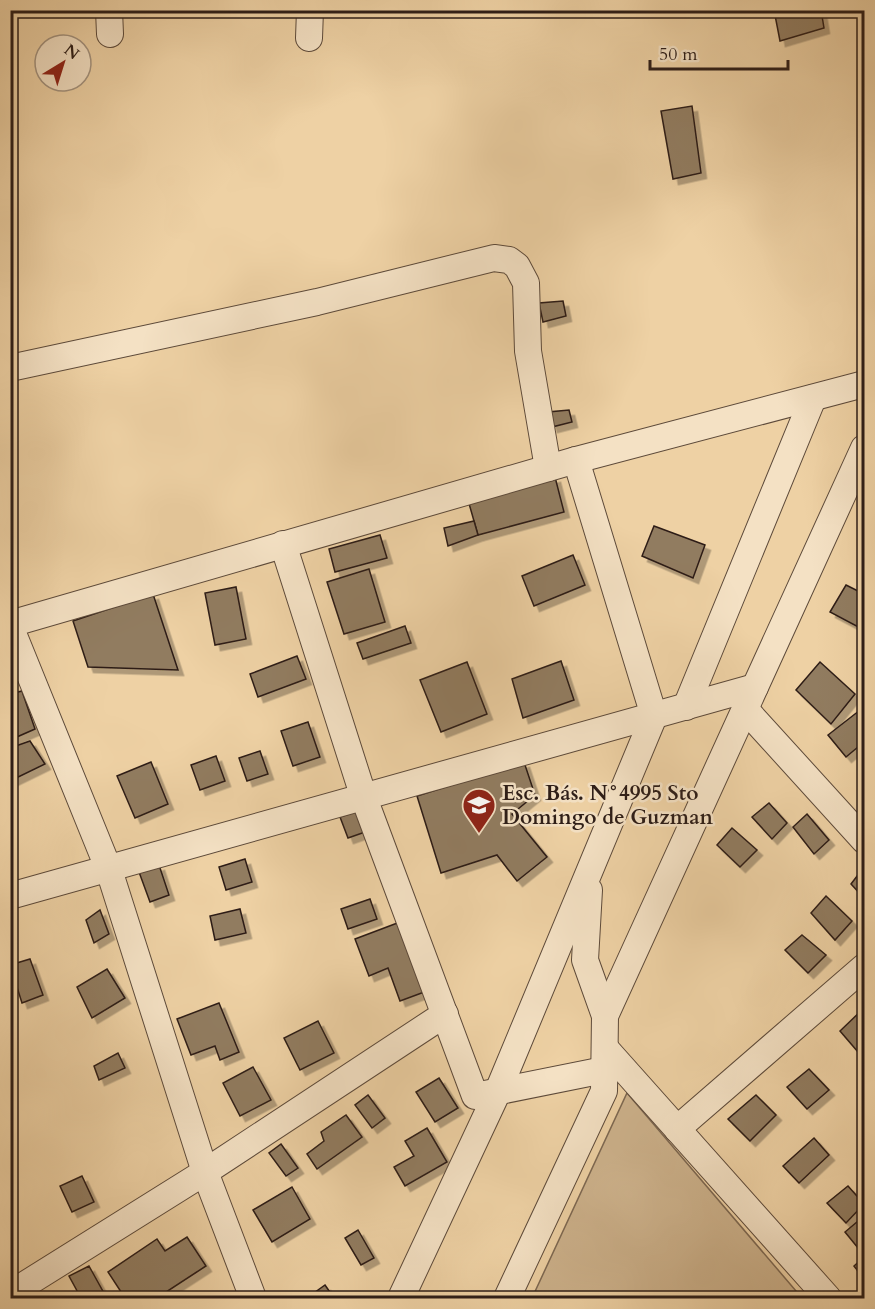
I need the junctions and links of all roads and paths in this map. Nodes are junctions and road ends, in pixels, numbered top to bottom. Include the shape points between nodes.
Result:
1 (310, 10) edge
2 (309, 38) dead end
3 (10, 368) edge
4 (864, 384) edge
5 (813, 398) junction
6 (864, 448) edge
7 (576, 460) junction
8 (548, 468) junction
9 (283, 544) junction
10 (10, 625) edge
11 (750, 698) junction
12 (686, 707) junction
13 (654, 716) junction
14 (364, 798) junction
15 (864, 840) edge
16 (590, 869) junction
17 (109, 870) junction
18 (10, 896) edge
19 (864, 968) edge
20 (445, 1014) junction
21 (605, 1016) junction
22 (604, 1059) junction
23 (498, 1091) junction
24 (677, 1129) junction
25 (205, 1172) junction
26 (10, 1294) edge
27 (253, 1299) edge
28 (401, 1299) edge
29 (507, 1299) edge
30 (828, 1299) edge

1 - 2 street
3 - 8 street via 317,302 495,258 509,260 526,283 528,351
4 - 5 street
5 - 7 street
5 - 12 street
6 - 11 street
7 - 8 street
7 - 13 street
8 - 9 street
9 - 10 street
9 - 14 street
10 - 17 street
11 - 12 street
11 - 15 street
11 - 21 street
12 - 13 street
13 - 14 street
13 - 16 street
14 - 17 street
14 - 20 street
16 - 21 street via 585,960
16 - 23 street
17 - 18 street
17 - 25 street
19 - 24 street
20 - 23 street via 475,1096
20 - 25 street
21 - 22 street
22 - 23 street
22 - 24 street
22 - 29 street via 604,1091
23 - 28 street
24 - 30 street
25 - 26 street
25 - 27 street

